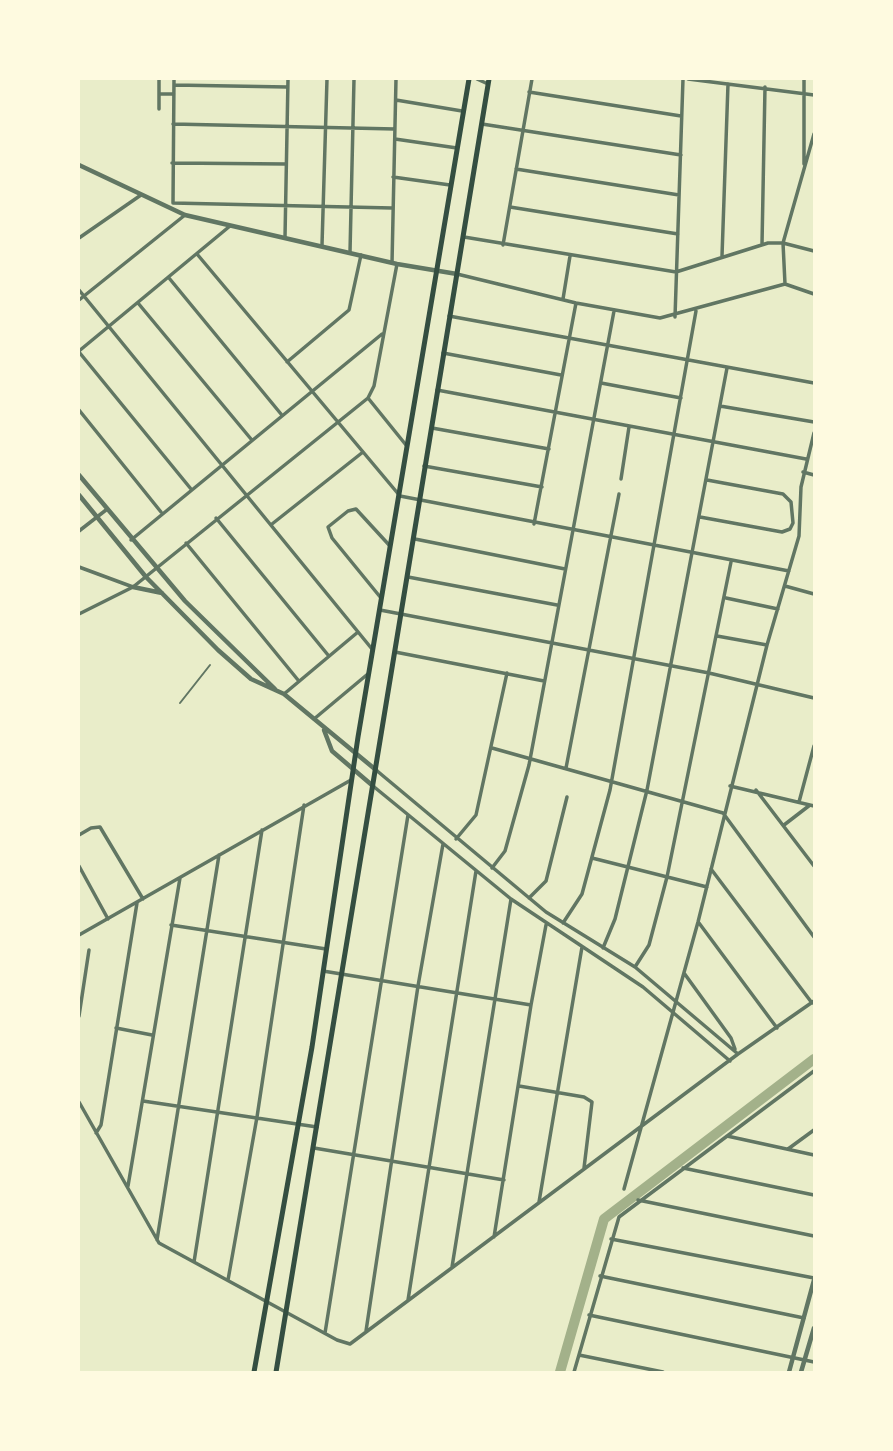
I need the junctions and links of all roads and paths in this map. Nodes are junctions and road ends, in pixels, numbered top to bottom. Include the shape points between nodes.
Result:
1 (159, 79) edge
2 (174, 79) edge
3 (288, 79) edge
4 (327, 79) edge
5 (354, 79) edge
6 (396, 79) edge
7 (469, 79) edge
8 (477, 79) edge
9 (531, 79) edge
10 (686, 79) edge
11 (804, 79) edge
12 (489, 82) edge
13 (728, 83) junction
14 (174, 85) junction
15 (288, 87) junction
16 (765, 87) junction
17 (529, 92) junction
18 (804, 92) junction
19 (159, 94) junction
20 (174, 94) junction
21 (814, 95) edge
22 (396, 100) junction
23 (159, 109) dead end
24 (462, 111) junction
25 (681, 116) junction
26 (481, 123) junction
27 (173, 124) junction
28 (287, 126) junction
29 (326, 127) junction
30 (353, 127) junction
31 (395, 129) junction
32 (522, 130) junction
33 (814, 134) edge
34 (395, 139) junction
35 (457, 148) junction
36 (681, 156) junction
37 (172, 163) junction
38 (286, 164) junction
39 (79, 165) edge
40 (516, 169) junction
41 (804, 171) junction
42 (393, 177) junction
43 (451, 185) junction
44 (141, 195) junction
45 (679, 195) junction
46 (173, 203) junction
47 (286, 206) junction
48 (323, 207) junction
49 (351, 207) junction
50 (510, 207) junction
51 (392, 208) junction
52 (173, 212) junction
53 (185, 215) junction
54 (230, 226) junction
55 (678, 234) junction
56 (285, 237) junction
57 (464, 237) junction
58 (79, 238) edge
59 (783, 243) junction
60 (762, 244) junction
61 (322, 245) junction
62 (503, 245) junction
63 (814, 251) edge
64 (350, 252) junction
65 (197, 254) junction
66 (361, 255) junction
67 (570, 256) junction
68 (722, 256) junction
69 (394, 264) junction
70 (435, 272) junction
71 (676, 272) junction
72 (457, 274) junction
73 (169, 278) junction
74 (785, 285) junction
75 (79, 290) edge
76 (814, 294) edge
77 (83, 296) junction
78 (79, 300) edge
79 (563, 300) junction
80 (138, 303) junction
81 (576, 303) junction
82 (614, 311) junction
83 (696, 311) junction
84 (449, 316) junction
85 (675, 317) junction
86 (108, 327) junction
87 (384, 333) junction
88 (570, 338) junction
89 (607, 345) junction
90 (79, 351) edge
91 (443, 353) junction
92 (688, 361) junction
93 (287, 362) junction
94 (727, 368) junction
95 (562, 375) junction
96 (601, 383) junction
97 (814, 383) edge
98 (437, 390) junction
99 (312, 391) junction
100 (368, 398) junction
101 (681, 398) junction
102 (720, 406) junction
103 (79, 410) edge
104 (556, 413) junction
105 (281, 414) junction
106 (594, 420) junction
107 (336, 421) junction
108 (814, 422) edge
109 (629, 427) junction
110 (430, 428) junction
111 (814, 433) edge
112 (674, 435) junction
113 (251, 439) junction
114 (713, 442) junction
115 (407, 446) junction
116 (550, 449) junction
117 (363, 453) junction
118 (806, 459) junction
119 (222, 463) junction
120 (424, 466) junction
121 (803, 472) junction
122 (79, 475) edge
123 (814, 475) edge
124 (621, 479) dead end
125 (707, 480) junction
126 (542, 487) junction
127 (191, 489) junction
128 (247, 493) junction
129 (619, 494) dead end
130 (79, 495) edge
131 (400, 496) junction
132 (419, 501) junction
133 (106, 510) junction
134 (161, 513) junction
135 (96, 517) junction
136 (700, 517) junction
137 (216, 518) junction
138 (272, 524) junction
139 (534, 524) junction
140 (79, 531) edge
141 (573, 531) junction
142 (415, 538) junction
143 (610, 538) junction
144 (131, 540) junction
145 (186, 543) junction
146 (652, 547) junction
147 (391, 548) junction
148 (692, 554) junction
149 (732, 561) junction
150 (79, 567) edge
151 (155, 569) junction
152 (565, 569) junction
153 (789, 571) junction
154 (146, 577) junction
155 (408, 577) junction
156 (785, 586) junction
157 (133, 587) junction
158 (162, 593) junction
159 (814, 594) edge
160 (382, 598) junction
161 (725, 598) junction
162 (558, 605) junction
163 (778, 609) junction
164 (380, 610) junction
165 (79, 614) edge
166 (401, 614) junction
167 (358, 632) junction
168 (717, 636) junction
169 (552, 643) junction
170 (766, 645) junction
171 (589, 649) junction
172 (373, 651) junction
173 (395, 652) junction
174 (328, 655) junction
175 (632, 658) junction
176 (210, 665) dead end
177 (671, 666) junction
178 (369, 672) junction
179 (508, 673) junction
180 (709, 673) junction
181 (298, 680) junction
182 (544, 681) junction
183 (757, 682) junction
184 (276, 689) junction
185 (284, 694) junction
186 (814, 698) edge
187 (180, 703) dead end
188 (314, 719) junction
189 (324, 729) junction
190 (814, 746) edge
191 (492, 748) junction
192 (356, 752) junction
193 (530, 759) junction
194 (566, 768) junction
195 (353, 769) junction
196 (376, 770) junction
197 (351, 780) junction
198 (610, 780) junction
199 (373, 786) junction
200 (730, 786) junction
201 (647, 790) junction
202 (757, 790) junction
203 (567, 797) dead end
204 (685, 801) junction
205 (799, 802) junction
206 (304, 806) junction
207 (812, 806) edge
208 (723, 813) junction
209 (408, 815) junction
210 (784, 825) junction
211 (262, 830) junction
212 (79, 835) edge
213 (456, 839) junction
214 (443, 844) junction
215 (219, 855) junction
216 (592, 858) junction
217 (79, 866) edge
218 (814, 866) edge
219 (629, 867) junction
220 (492, 868) junction
221 (711, 869) junction
222 (476, 871) junction
223 (667, 877) junction
224 (180, 878) junction
225 (707, 887) junction
226 (529, 898) junction
227 (143, 899) junction
228 (511, 899) junction
229 (137, 903) junction
230 (108, 919) junction
231 (698, 922) junction
232 (563, 923) junction
233 (171, 925) junction
234 (547, 925) junction
235 (208, 931) junction
236 (79, 935) edge
237 (246, 937) junction
238 (814, 937) edge
239 (284, 942) junction
240 (582, 947) junction
241 (603, 947) junction
242 (326, 949) junction
243 (89, 950) dead end
244 (635, 967) junction
245 (323, 971) junction
246 (684, 973) junction
247 (343, 974) junction
248 (381, 980) junction
249 (418, 986) junction
250 (455, 992) junction
251 (495, 1000) junction
252 (675, 1001) junction
253 (813, 1002) edge
254 (531, 1005) junction
255 (672, 1014) junction
256 (79, 1016) edge
257 (116, 1028) junction
258 (777, 1028) junction
259 (153, 1035) junction
260 (737, 1052) junction
261 (730, 1060) junction
262 (814, 1071) edge
263 (519, 1086) junction
264 (556, 1093) junction
265 (143, 1101) junction
266 (79, 1102) edge
267 (180, 1106) junction
268 (218, 1112) junction
269 (257, 1117) junction
270 (298, 1124) junction
271 (642, 1125) junction
272 (317, 1127) junction
273 (814, 1130) edge
274 (96, 1133) junction
275 (726, 1135) junction
276 (314, 1148) junction
277 (788, 1149) junction
278 (356, 1153) junction
279 (814, 1155) edge
280 (393, 1161) junction
281 (430, 1167) junction
282 (683, 1168) junction
283 (584, 1169) junction
284 (467, 1174) junction
285 (504, 1180) junction
286 (127, 1187) junction
287 (624, 1189) dead end
288 (814, 1195) edge
289 (638, 1200) junction
290 (539, 1204) junction
291 (814, 1236) edge
292 (494, 1237) junction
293 (611, 1239) junction
294 (157, 1240) junction
295 (194, 1262) junction
296 (452, 1269) junction
297 (600, 1276) junction
298 (814, 1279) edge
299 (228, 1280) junction
300 (408, 1300) junction
301 (266, 1301) junction
302 (286, 1312) junction
303 (589, 1315) junction
304 (804, 1318) junction
305 (814, 1328) edge
306 (325, 1333) junction
307 (366, 1333) junction
308 (579, 1355) junction
309 (793, 1358) junction
310 (805, 1360) junction
311 (814, 1362) edge
312 (254, 1372) edge
313 (276, 1372) edge
314 (575, 1372) edge
315 (663, 1372) edge
316 (789, 1372) edge
317 (801, 1372) edge

1 - 19 street
2 - 14 street
3 - 15 street
4 - 29 street
5 - 30 street
6 - 22 street
7 - 24 main road
8 - 12 street
9 - 17 street
10 - 13 street
10 - 25 street
11 - 18 street
12 - 26 main road
13 - 16 street
13 - 68 street
14 - 15 street
14 - 20 street
15 - 28 street
16 - 18 street
16 - 60 street
17 - 25 street
17 - 32 street
18 - 21 street
18 - 41 street
19 - 20 street
19 - 23 street
20 - 27 street
22 - 24 street
22 - 31 street
24 - 35 main road
25 - 36 street
26 - 32 street
26 - 57 main road
27 - 28 street
27 - 37 street
28 - 29 street
28 - 38 street
29 - 30 street
29 - 48 street
30 - 31 street
30 - 49 street
31 - 34 street
32 - 36 street
32 - 40 street
33 - 41 street
34 - 35 street
34 - 42 street
35 - 43 main road
36 - 45 street
37 - 38 street
37 - 46 street
38 - 47 street
39 - 44 street
40 - 45 street
40 - 50 street
41 - 59 street
42 - 43 street
42 - 51 street
43 - 70 main road
44 - 52 street
44 - 58 street
45 - 55 street
46 - 47 street
46 - 52 street
47 - 48 street
47 - 56 street
48 - 49 street
48 - 61 street
49 - 51 street
49 - 64 street
50 - 55 street
50 - 62 street
51 - 69 street
52 - 53 street
53 - 54 street
53 - 77 street
54 - 56 street
54 - 65 street
55 - 71 street
56 - 61 street
57 - 62 street
57 - 72 main road
59 - 60 street
59 - 63 street
59 - 74 street
60 - 68 street
61 - 64 street
62 - 67 street
64 - 66 street
65 - 73 street
65 - 93 street
66 - 69 street
66 - 93 street via 349,310
67 - 71 street
67 - 79 street
68 - 71 street
69 - 70 street
69 - 87 street
70 - 72 street
70 - 115 main road
71 - 85 street
72 - 79 street
72 - 84 main road
73 - 80 street
73 - 105 street
74 - 76 street
74 - 83 street
75 - 77 street
77 - 78 street
77 - 86 street
79 - 81 street
80 - 86 street
80 - 113 street
81 - 82 street
81 - 88 street
82 - 85 street
82 - 89 street
83 - 85 street
83 - 92 street
84 - 88 street
84 - 91 main road
86 - 90 street
86 - 119 street
87 - 99 street
87 - 100 street
88 - 89 street
88 - 95 street
89 - 92 street
89 - 96 street
90 - 127 street
91 - 95 street
91 - 98 main road
92 - 94 street
92 - 101 street
93 - 99 street
94 - 97 street
94 - 102 street
95 - 104 street
96 - 101 street
96 - 106 street
98 - 104 street
98 - 110 main road
99 - 105 street
99 - 107 street
100 - 107 street
100 - 115 street
101 - 112 street
102 - 108 street
102 - 114 street
103 - 134 street
104 - 106 street
104 - 116 street
105 - 113 street
106 - 109 street
106 - 141 street
107 - 117 street
107 - 128 street
109 - 112 street
109 - 124 street
110 - 116 street
110 - 120 main road
111 - 118 street
112 - 114 street
112 - 146 street
113 - 119 street
114 - 118 street
114 - 125 street
115 - 131 main road
116 - 126 street
117 - 131 street
117 - 138 street
118 - 121 street
119 - 127 street
119 - 128 street
120 - 126 street
120 - 132 main road
121 - 123 street
121 - 153 street via 801,528
122 - 133 street
125 - 136 street
125 - 136 street via 783,494 791,502 793,523 782,532
126 - 139 street
127 - 134 street
128 - 137 street
128 - 138 street
129 - 143 street
130 - 135 street
131 - 132 street
131 - 147 main road
132 - 139 street
132 - 142 main road
133 - 135 street
133 - 144 street
134 - 144 street
135 - 140 street
135 - 154 street
136 - 148 street
137 - 145 street
137 - 174 street
138 - 167 street
139 - 141 street
141 - 143 street
141 - 152 street
142 - 152 street
142 - 155 main road
143 - 146 street
143 - 171 street
144 - 151 street
145 - 151 street
145 - 181 street
146 - 148 street
146 - 175 street
147 - 160 main road
147 - 160 street via 356,509 328,527
148 - 149 street
148 - 177 street
149 - 153 street
149 - 161 street
150 - 157 street
151 - 154 street
151 - 184 street
152 - 162 street
153 - 156 street
154 - 157 street
154 - 158 street
155 - 162 street
155 - 166 main road
156 - 159 street
156 - 163 street
157 - 158 street
157 - 165 street
158 - 184 street via 238,668
160 - 164 main road
161 - 163 street
161 - 168 street
162 - 169 street
163 - 170 street
164 - 166 street
164 - 172 main road
166 - 169 street
166 - 173 main road
167 - 172 street
167 - 174 street
168 - 170 street
168 - 180 street
169 - 171 street
169 - 182 street
170 - 183 street
171 - 175 street
171 - 194 street
172 - 178 main road
173 - 179 street
173 - 196 main road
174 - 181 street
175 - 177 street
175 - 198 street
176 - 187 lane
177 - 180 street
177 - 201 street
178 - 188 street
178 - 192 main road
179 - 182 street
179 - 191 street
180 - 183 street
180 - 204 street
181 - 185 street
182 - 193 street
183 - 186 street
183 - 200 street
184 - 185 street
185 - 188 street
188 - 189 street
189 - 192 street
189 - 195 street via 332,751
190 - 205 street
191 - 193 street
191 - 213 street via 476,815
192 - 195 main road
192 - 196 street
193 - 194 street
193 - 220 street via 505,851
194 - 198 street
195 - 197 main road
195 - 199 street
196 - 199 main road
196 - 213 street
197 - 206 street
197 - 242 main road
198 - 201 street
198 - 216 street
199 - 209 street
199 - 247 main road
200 - 202 street
200 - 208 street
201 - 204 street
201 - 219 street
202 - 205 street
202 - 210 street
203 - 226 street via 546,881
204 - 208 street
204 - 223 street
205 - 207 street
206 - 211 street
206 - 239 street
207 - 210 street
208 - 221 street
208 - 238 street
209 - 214 street
209 - 248 street
210 - 218 street
211 - 215 street
211 - 237 street
212 - 227 street via 100,827
213 - 220 street
214 - 222 street
214 - 249 street
215 - 224 street
215 - 235 street
216 - 219 street
216 - 232 street via 578,902
217 - 230 street
219 - 223 street
219 - 241 street
220 - 226 street
221 - 225 street
221 - 253 street
222 - 228 street
222 - 250 street
223 - 225 street
223 - 244 street via 652,936
224 - 227 street
224 - 233 street
225 - 231 street
226 - 232 street
227 - 229 street
228 - 234 street
228 - 251 street
229 - 230 street
229 - 257 street
230 - 236 street
231 - 246 street
231 - 258 street
232 - 241 street
233 - 235 street
233 - 259 street
234 - 240 street
234 - 254 street
235 - 237 street
235 - 267 street
237 - 239 street
237 - 268 street
239 - 242 street
239 - 269 street
240 - 255 street via 643,987
240 - 264 street
241 - 244 street
242 - 245 main road
243 - 256 street
244 - 252 street
245 - 247 street
245 - 270 main road
246 - 252 street
246 - 260 street
247 - 248 street
247 - 272 main road
248 - 249 street
248 - 278 street
249 - 250 street
249 - 280 street
250 - 251 street
250 - 281 street
251 - 254 street
251 - 284 street
252 - 255 street
252 - 260 street
253 - 258 street
254 - 263 street
255 - 261 street
255 - 271 street
257 - 259 street
257 - 274 street via 102,1125
258 - 260 street
259 - 265 street
260 - 261 street
261 - 271 street
262 - 275 street
263 - 264 street
263 - 285 street
264 - 283 street via 592,1102
264 - 290 street
265 - 267 street
265 - 286 street
266 - 274 street
267 - 268 street
267 - 294 street
268 - 269 street
268 - 295 street
269 - 270 street
269 - 299 street
270 - 272 street
270 - 301 main road
271 - 283 street
271 - 287 street
272 - 276 main road
273 - 277 street
274 - 286 street
275 - 277 street
275 - 282 street
276 - 278 street
276 - 302 main road
277 - 279 street
278 - 280 street
278 - 306 street
280 - 281 street
280 - 307 street
281 - 284 street
281 - 300 street
282 - 288 street
282 - 289 street
283 - 290 street
284 - 285 street
284 - 296 street
285 - 292 street
286 - 294 street
289 - 291 street
289 - 293 street via 618,1217
290 - 292 street
292 - 296 street
293 - 297 street
293 - 298 street
294 - 295 street
295 - 299 street
296 - 300 street
297 - 303 street
297 - 304 street
298 - 304 street
299 - 301 street
300 - 307 street
301 - 302 street
301 - 312 main road
302 - 306 street
302 - 313 main road
303 - 308 street
303 - 309 street
304 - 309 street
305 - 310 street
306 - 307 street via 348,1344
308 - 314 street
308 - 315 street
309 - 310 street
309 - 316 street
310 - 311 street
310 - 317 street

